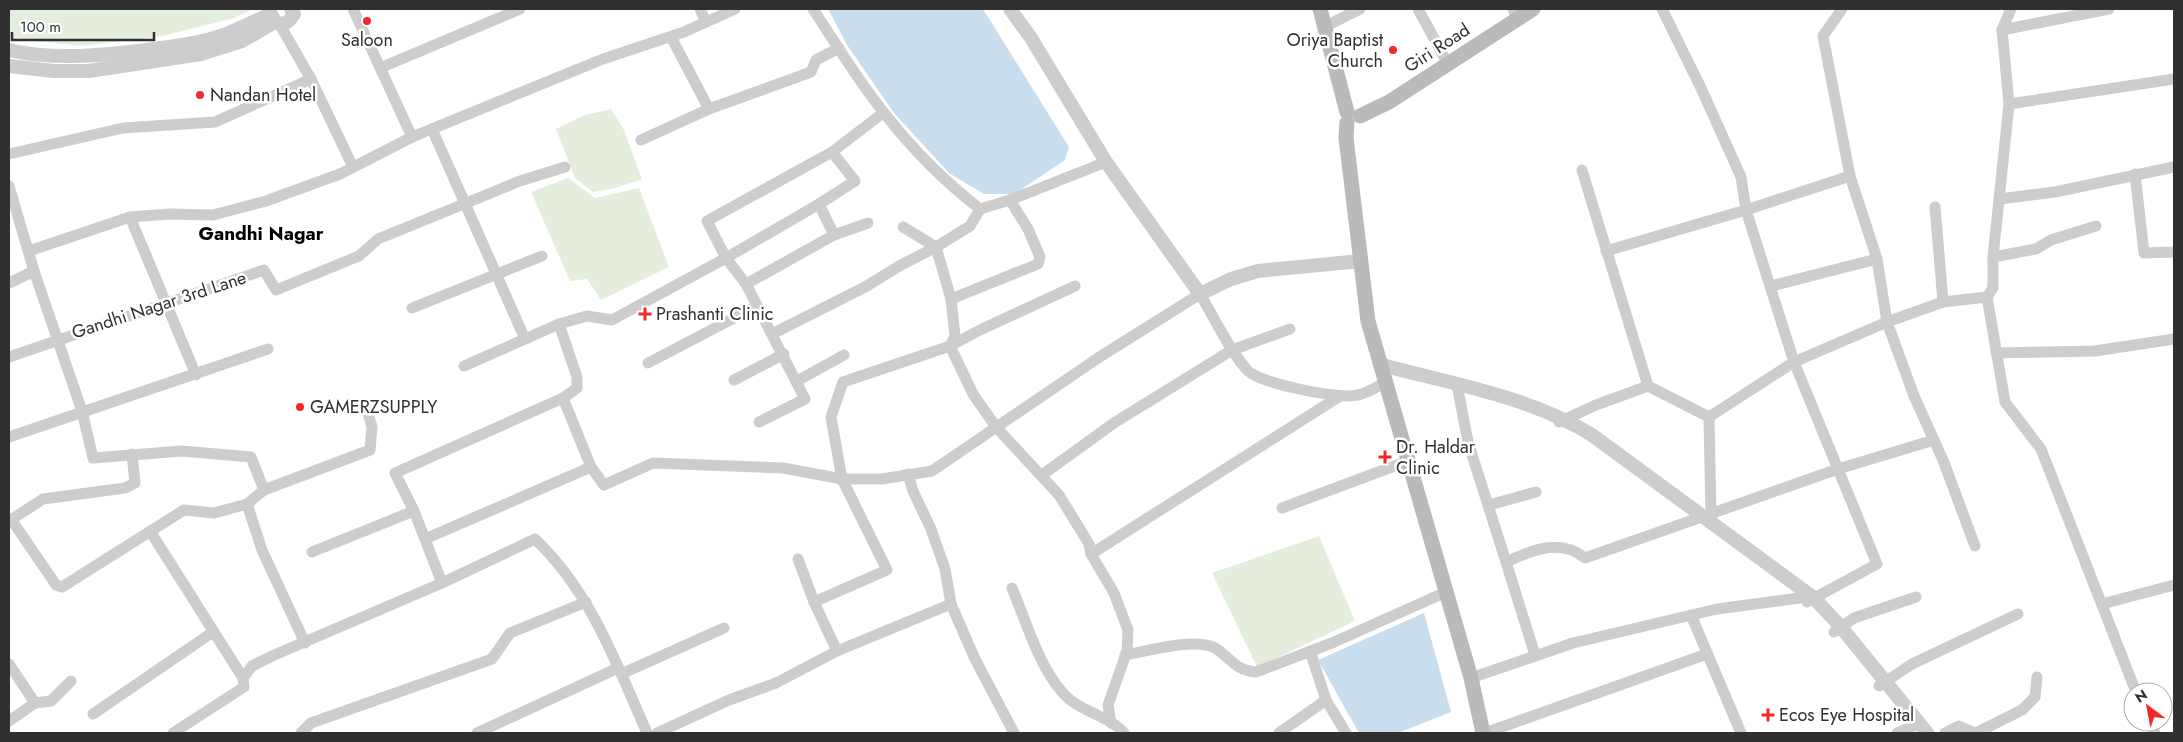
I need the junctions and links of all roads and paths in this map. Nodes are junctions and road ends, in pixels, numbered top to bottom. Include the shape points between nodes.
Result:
1 (353, 9) edge
2 (520, 9) edge
3 (700, 9) edge
4 (735, 9) edge
5 (813, 9) edge
6 (1010, 9) edge
7 (1320, 9) edge
8 (1360, 9) edge
9 (1418, 9) edge
10 (1533, 9) edge
11 (1662, 9) edge
12 (1842, 9) edge
13 (2011, 9) edge
14 (2109, 9) edge
15 (296, 10) edge
16 (1515, 14) edge
17 (275, 17) edge
18 (706, 22) junction
19 (1326, 26) junction
20 (2002, 30) junction
21 (671, 37) junction
22 (839, 48) junction
23 (9, 50) edge
24 (1448, 64) junction
25 (9, 66) edge
26 (380, 68) junction
27 (311, 79) junction
28 (2174, 79) edge
29 (2009, 104) junction
30 (709, 109) junction
31 (884, 113) junction
32 (1351, 117) junction
33 (432, 129) junction
34 (412, 138) junction
35 (641, 140) dead end
36 (832, 152) junction
37 (9, 154) edge
38 (1106, 162) junction
39 (354, 167) junction
40 (565, 167) dead end
41 (2174, 167) edge
42 (1582, 170) dead end
43 (2135, 174) junction
44 (1850, 176) junction
45 (9, 186) edge
46 (1999, 199) junction
47 (1010, 200) junction
48 (464, 203) junction
49 (819, 204) junction
50 (1935, 207) dead end
51 (980, 209) junction
52 (1746, 210) junction
53 (130, 217) junction
54 (868, 223) dead end
55 (2096, 226) dead end
56 (904, 228) dead end
57 (834, 235) junction
58 (936, 247) junction
59 (29, 250) junction
60 (1606, 251) junction
61 (2174, 252) edge
62 (542, 256) dead end
63 (1993, 257) junction
64 (726, 258) junction
65 (1877, 258) junction
66 (1361, 261) junction
67 (34, 271) junction
68 (495, 274) junction
69 (9, 283) edge
70 (746, 284) junction
71 (1075, 286) dead end
72 (1772, 286) junction
73 (1200, 294) junction
74 (1986, 297) junction
75 (951, 299) junction
76 (1943, 302) junction
77 (168, 303) junction
78 (757, 306) junction
79 (412, 308) dead end
80 (1887, 322) junction
81 (559, 324) junction
82 (1290, 329) dead end
83 (772, 334) junction
84 (58, 339) junction
85 (525, 339) junction
86 (2174, 339) edge
87 (950, 346) junction
88 (268, 349) dead end
89 (1232, 350) junction
90 (1996, 353) junction
91 (784, 354) junction
92 (844, 355) dead end
93 (9, 357) edge
94 (1794, 362) junction
95 (648, 363) dead end
96 (464, 366) dead end
97 (1384, 373) junction
98 (196, 375) junction
99 (734, 380) dead end
100 (797, 381) junction
101 (1648, 386) junction
102 (1458, 390) junction
103 (1340, 396) junction
104 (563, 398) junction
105 (366, 406) dead end
106 (82, 411) junction
107 (1709, 417) junction
108 (1562, 421) junction
109 (758, 422) dead end
110 (996, 427) junction
111 (9, 437) edge
112 (1934, 440) junction
113 (132, 454) junction
114 (1408, 461) junction
115 (591, 466) junction
116 (1838, 469) junction
117 (908, 474) junction
118 (1042, 475) junction
119 (842, 479) junction
120 (264, 490) junction
121 (1536, 492) dead end
122 (247, 504) junction
123 (1489, 505) junction
124 (1282, 508) dead end
125 (414, 511) junction
126 (1702, 516) junction
127 (10, 520) edge
128 (150, 532) junction
129 (425, 539) junction
130 (1975, 546) dead end
131 (312, 552) dead end
132 (1091, 554) junction
133 (798, 559) dead end
134 (1506, 562) junction
135 (442, 583) junction
136 (2174, 585) edge
137 (1012, 588) dead end
138 (1446, 592) junction
139 (1916, 597) dead end
140 (1807, 599) junction
141 (586, 602) junction
142 (814, 602) junction
143 (951, 604) junction
144 (2102, 604) junction
145 (2018, 614) dead end
146 (1691, 615) junction
147 (724, 628) dead end
148 (1838, 629) junction
149 (213, 632) junction
150 (305, 643) junction
151 (837, 651) junction
152 (1310, 651) junction
153 (1707, 654) junction
154 (1125, 655) junction
155 (1535, 655) junction
156 (9, 664) edge
157 (619, 671) junction
158 (2037, 677) dead end
159 (243, 678) junction
160 (1471, 678) junction
161 (71, 681) dead end
162 (2132, 682) edge
163 (1882, 683) junction
164 (1326, 700) junction
165 (35, 704) junction
166 (93, 714) dead end
167 (9, 721) edge
168 (1111, 723) junction
169 (1915, 730) edge
170 (173, 733) edge
171 (302, 733) edge
172 (477, 733) edge
173 (647, 733) edge
174 (657, 733) edge
175 (1014, 733) edge
176 (1124, 733) edge
177 (1279, 733) edge
178 (1346, 733) edge
179 (1484, 733) edge
180 (1741, 733) edge
181 (1897, 733) edge
182 (1927, 733) edge
183 (1945, 733) edge
184 (1975, 733) edge

1 - 26 street
2 - 26 street
3 - 18 street
4 - 18 street
5 - 22 street
6 - 38 street
7 - 19 main road
8 - 19 street
9 - 24 street
10 - 16 main road, Giri Road
11 - 52 street via 1741,178
12 - 44 street via 1823,36
13 - 20 street
14 - 20 street
15 - 17 street via 291,19
16 - 24 main road, Giri Road
17 - 23 street via 204,41 131,52 62,56
17 - 25 street via 242,41 201,54 89,71
17 - 27 street
18 - 21 street
19 - 32 main road
20 - 29 street
21 - 30 street
21 - 33 street via 604,59
22 - 30 street via 816,60 812,72
22 - 31 street
24 - 32 main road, Giri Road via 1389,102
26 - 34 street
27 - 37 street via 215,122 123,128
27 - 39 street
28 - 29 street
29 - 46 street
30 - 35 street
31 - 36 street
31 - 51 street via 948,184
32 - 66 main road via 1346,138
33 - 34 street
33 - 48 street
34 - 39 street
36 - 49 street via 855,181
36 - 64 street via 707,221
38 - 47 street
38 - 73 street
39 - 53 street via 266,201 213,216 170,214
40 - 48 street
41 - 43 street
42 - 60 street
43 - 46 street via 2055,192
43 - 61 street via 2144,253
44 - 52 street
44 - 65 street
45 - 59 street
46 - 63 street
47 - 51 street
47 - 75 street via 1028,229 1040,257 1038,264
48 - 68 street
48 - 77 street, Gandhi Nagar 3rd Lane via 378,239 359,256 276,290 264,270
49 - 57 street
49 - 64 street
50 - 76 street
51 - 58 street via 970,226
52 - 60 street
52 - 72 street
53 - 59 street
53 - 77 street
54 - 57 street
55 - 63 street via 2051,240 2036,249
56 - 58 street
57 - 70 street
58 - 75 street
58 - 83 street
59 - 67 street
60 - 101 street
62 - 68 street
63 - 74 street via 1992,288
64 - 70 street
64 - 81 street via 612,320 587,316
65 - 72 street
65 - 80 street
66 - 73 street via 1258,271 1231,279
66 - 97 main road via 1368,321
67 - 69 street
67 - 84 street
68 - 79 street
68 - 85 street
70 - 78 street
71 - 87 street
72 - 94 street
73 - 89 street
73 - 110 street
74 - 76 street
74 - 90 street
75 - 87 street via 955,336
76 - 80 street
77 - 84 street, Gandhi Nagar 3rd Lane
77 - 98 street
78 - 83 street
78 - 95 street
80 - 94 street
80 - 112 street
81 - 85 street
81 - 104 street via 578,388
82 - 89 street
83 - 91 street
84 - 93 street, Gandhi Nagar 3rd Lane
84 - 106 street
85 - 96 street
86 - 90 street via 2095,351
87 - 110 street via 973,394
87 - 119 street via 843,382 831,417
88 - 98 street
89 - 103 street via 1248,372 1286,386
89 - 118 street via 1114,423
90 - 144 street via 2005,402 2041,449
91 - 99 street
91 - 100 street
92 - 100 street
94 - 107 street
94 - 116 street
97 - 102 street
97 - 103 street via 1358,395
97 - 108 street via 1531,405
97 - 114 main road
98 - 106 street
100 - 109 street via 805,399
101 - 107 street
101 - 108 street
102 - 108 street
102 - 123 street via 1468,442
103 - 132 street
104 - 115 street
104 - 125 street via 396,473
105 - 120 street via 372,426 370,450
106 - 111 street
106 - 113 street via 94,458
107 - 126 street
108 - 126 street
110 - 117 street via 932,471
110 - 118 street
112 - 116 street
112 - 130 street
113 - 120 street via 182,451 251,457
113 - 127 street via 135,483 125,488 43,499
114 - 124 street
114 - 138 main road
115 - 119 street via 604,484 654,463 783,468
115 - 129 street
116 - 126 street
116 - 140 street via 1877,564
117 - 119 street via 882,479
117 - 143 street via 945,569
118 - 132 street via 1059,495 1089,544
119 - 142 street via 888,570
120 - 122 street
121 - 123 street
122 - 128 street via 214,513 184,510
122 - 150 street via 262,550
123 - 134 street
125 - 129 street
125 - 131 street
126 - 134 street via 1585,558 1573,549 1551,547 1528,552
126 - 140 street
127 - 128 street via 56,585 62,587
128 - 149 street
129 - 135 street
132 - 154 street via 1114,593 1128,630
133 - 142 street
134 - 155 street
135 - 141 street via 535,540 549,552
135 - 150 street
136 - 144 street
137 - 168 street via 1045,665 1063,694
138 - 152 street
138 - 160 main road
139 - 148 street via 1854,618
140 - 146 street
140 - 148 street
141 - 157 street
141 - 171 street via 510,633 492,659 311,724
142 - 151 street
143 - 151 street
143 - 175 street via 975,659
144 - 162 street
145 - 163 street via 1912,664
146 - 153 street
146 - 155 street
147 - 157 street
148 - 163 street
149 - 159 street
149 - 166 street
150 - 159 street via 252,666
151 - 174 street via 776,684 729,700
152 - 154 street via 1256,672 1247,672 1216,648 1207,645 1193,644
152 - 164 street
153 - 179 street
153 - 180 street
154 - 168 street via 1108,705
155 - 160 street
156 - 165 street
157 - 172 street
157 - 173 street
158 - 184 street via 2035,697 2022,710
159 - 170 street via 244,687
160 - 179 main road
161 - 165 street via 50,701
163 - 169 street
163 - 182 street
164 - 177 street
164 - 178 street
165 - 167 street
168 - 176 street
169 - 181 street
183 - 184 street via 1959,726

